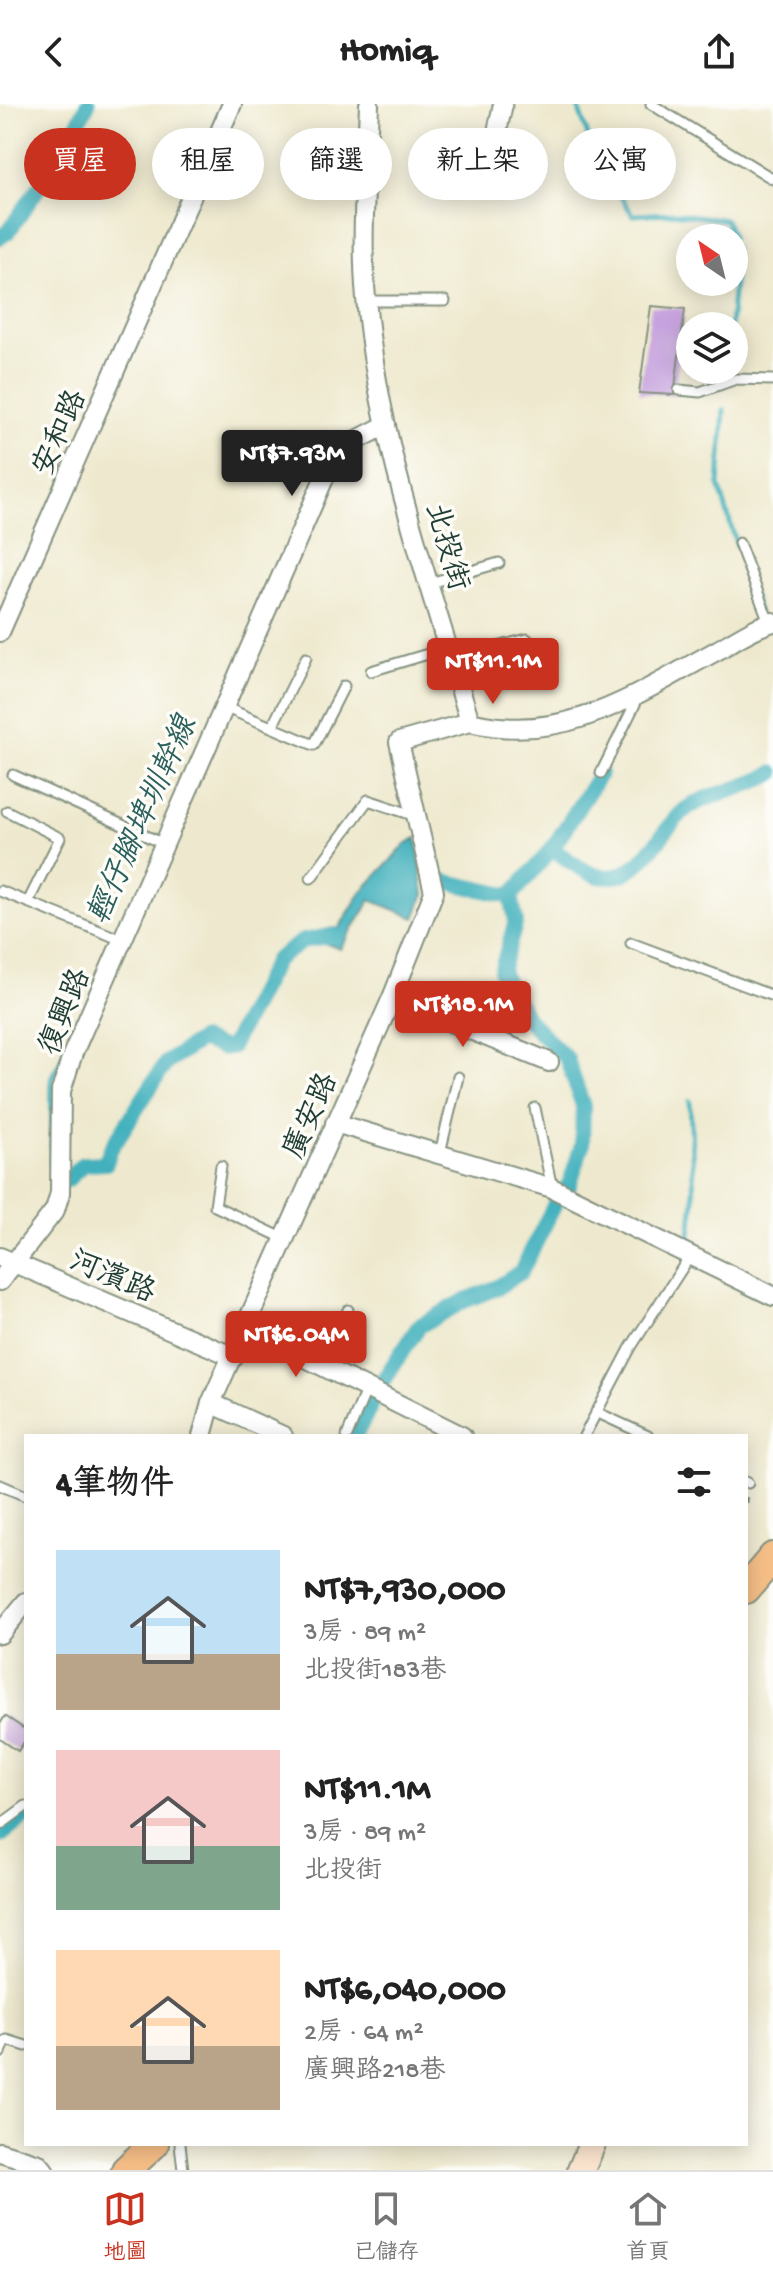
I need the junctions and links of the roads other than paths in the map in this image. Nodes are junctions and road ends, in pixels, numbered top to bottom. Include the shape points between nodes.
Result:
1 (232, 104) edge
2 (369, 104) edge
3 (503, 104) edge
4 (651, 104) edge
5 (498, 128) edge
6 (773, 179) edge
7 (366, 301) junction
8 (445, 301) dead end
9 (773, 380) edge
10 (679, 390) dead end
11 (386, 425) junction
12 (739, 543) dead end
13 (499, 563) dead end
14 (430, 583) junction
15 (771, 622) edge
16 (0, 632) edge
17 (527, 639) dead end
18 (450, 653) junction
19 (306, 658) dead end
20 (371, 671) dead end
21 (344, 686) dead end
22 (641, 693) junction
23 (224, 707) junction
24 (470, 722) junction
25 (272, 727) junction
26 (601, 773) dead end
27 (13, 775) dead end
28 (7, 811) dead end
29 (419, 817) junction
30 (164, 844) junction
31 (311, 878) dead end
32 (0, 891) edge
33 (28, 902) junction
34 (122, 940) junction
35 (631, 943) dead end
36 (773, 996) edge
37 (392, 998) junction
38 (549, 1062) dead end
39 (458, 1077) dead end
40 (535, 1108) dead end
41 (335, 1123) junction
42 (440, 1153) junction
43 (221, 1166) dead end
44 (560, 1191) junction
45 (285, 1239) junction
46 (690, 1256) junction
47 (7, 1260) edge
48 (0, 1281) edge
49 (773, 1296) edge
50 (348, 1310) dead end
51 (246, 1328) junction
52 (234, 1357) junction
53 (323, 1369) junction
54 (374, 1394) junction
55 (211, 1403) junction
56 (596, 1412) junction
57 (203, 1434) edge
58 (279, 1434) edge
59 (348, 1434) edge
60 (458, 1434) edge
61 (585, 1434) edge
62 (644, 1434) edge
63 (0, 1485) edge
64 (24, 1495) edge
65 (24, 1604) edge
66 (0, 1634) edge
67 (24, 1807) edge
68 (0, 1825) edge
69 (24, 2045) edge
70 (0, 2053) edge
71 (152, 2146) edge
72 (180, 2146) edge
73 (591, 2146) edge
74 (0, 2152) edge
75 (44, 2170) edge
76 (126, 2170) edge
77 (183, 2170) edge
78 (581, 2170) edge

1 - 16 street, 安和路
2 - 7 street, 北投街
3 - 5 street
4 - 6 lane
7 - 8 lane
7 - 11 street, 北投街
9 - 10 lane via 736,379 700,392
11 - 14 street, 北投街
11 - 23 street, 復興路 via 336,451
12 - 15 lane
13 - 14 lane
14 - 18 street, 北投街
15 - 22 street
17 - 18 lane
18 - 20 lane
18 - 24 street, 北投街
19 - 25 lane
21 - 25 lane via 314,745
22 - 24 street via 574,722 497,728
22 - 26 lane
23 - 25 lane
23 - 30 street, 復興路
24 - 29 street, 廣安路 via 399,742
27 - 30 lane
28 - 33 lane via 60,838
29 - 31 lane via 368,800
29 - 37 street, 廣安路 via 434,892
30 - 34 street, 復興路
32 - 33 lane
33 - 34 lane
34 - 47 street, 復興路 via 61,1091 60,1193 55,1210
35 - 36 lane
37 - 38 street
37 - 41 street, 廣安路
39 - 42 lane
40 - 44 lane
41 - 42 street
41 - 45 street, 廣安路
42 - 44 street
43 - 45 lane via 215,1206
44 - 46 street
45 - 51 street, 廣安路
46 - 49 street
46 - 56 lane
47 - 48 street, 復興路
47 - 52 street, 河濱路
50 - 53 lane
51 - 52 street, 廣安路
51 - 53 street
52 - 55 street, 廣安路
53 - 54 street
54 - 59 lane
54 - 60 street
55 - 57 street, 廣安路
55 - 58 street
56 - 61 lane
56 - 62 lane
63 - 64 lane
65 - 66 street
67 - 68 lane
69 - 70 lane via 7,2040
71 - 76 main road
72 - 77 lane
73 - 78 street
74 - 75 street

